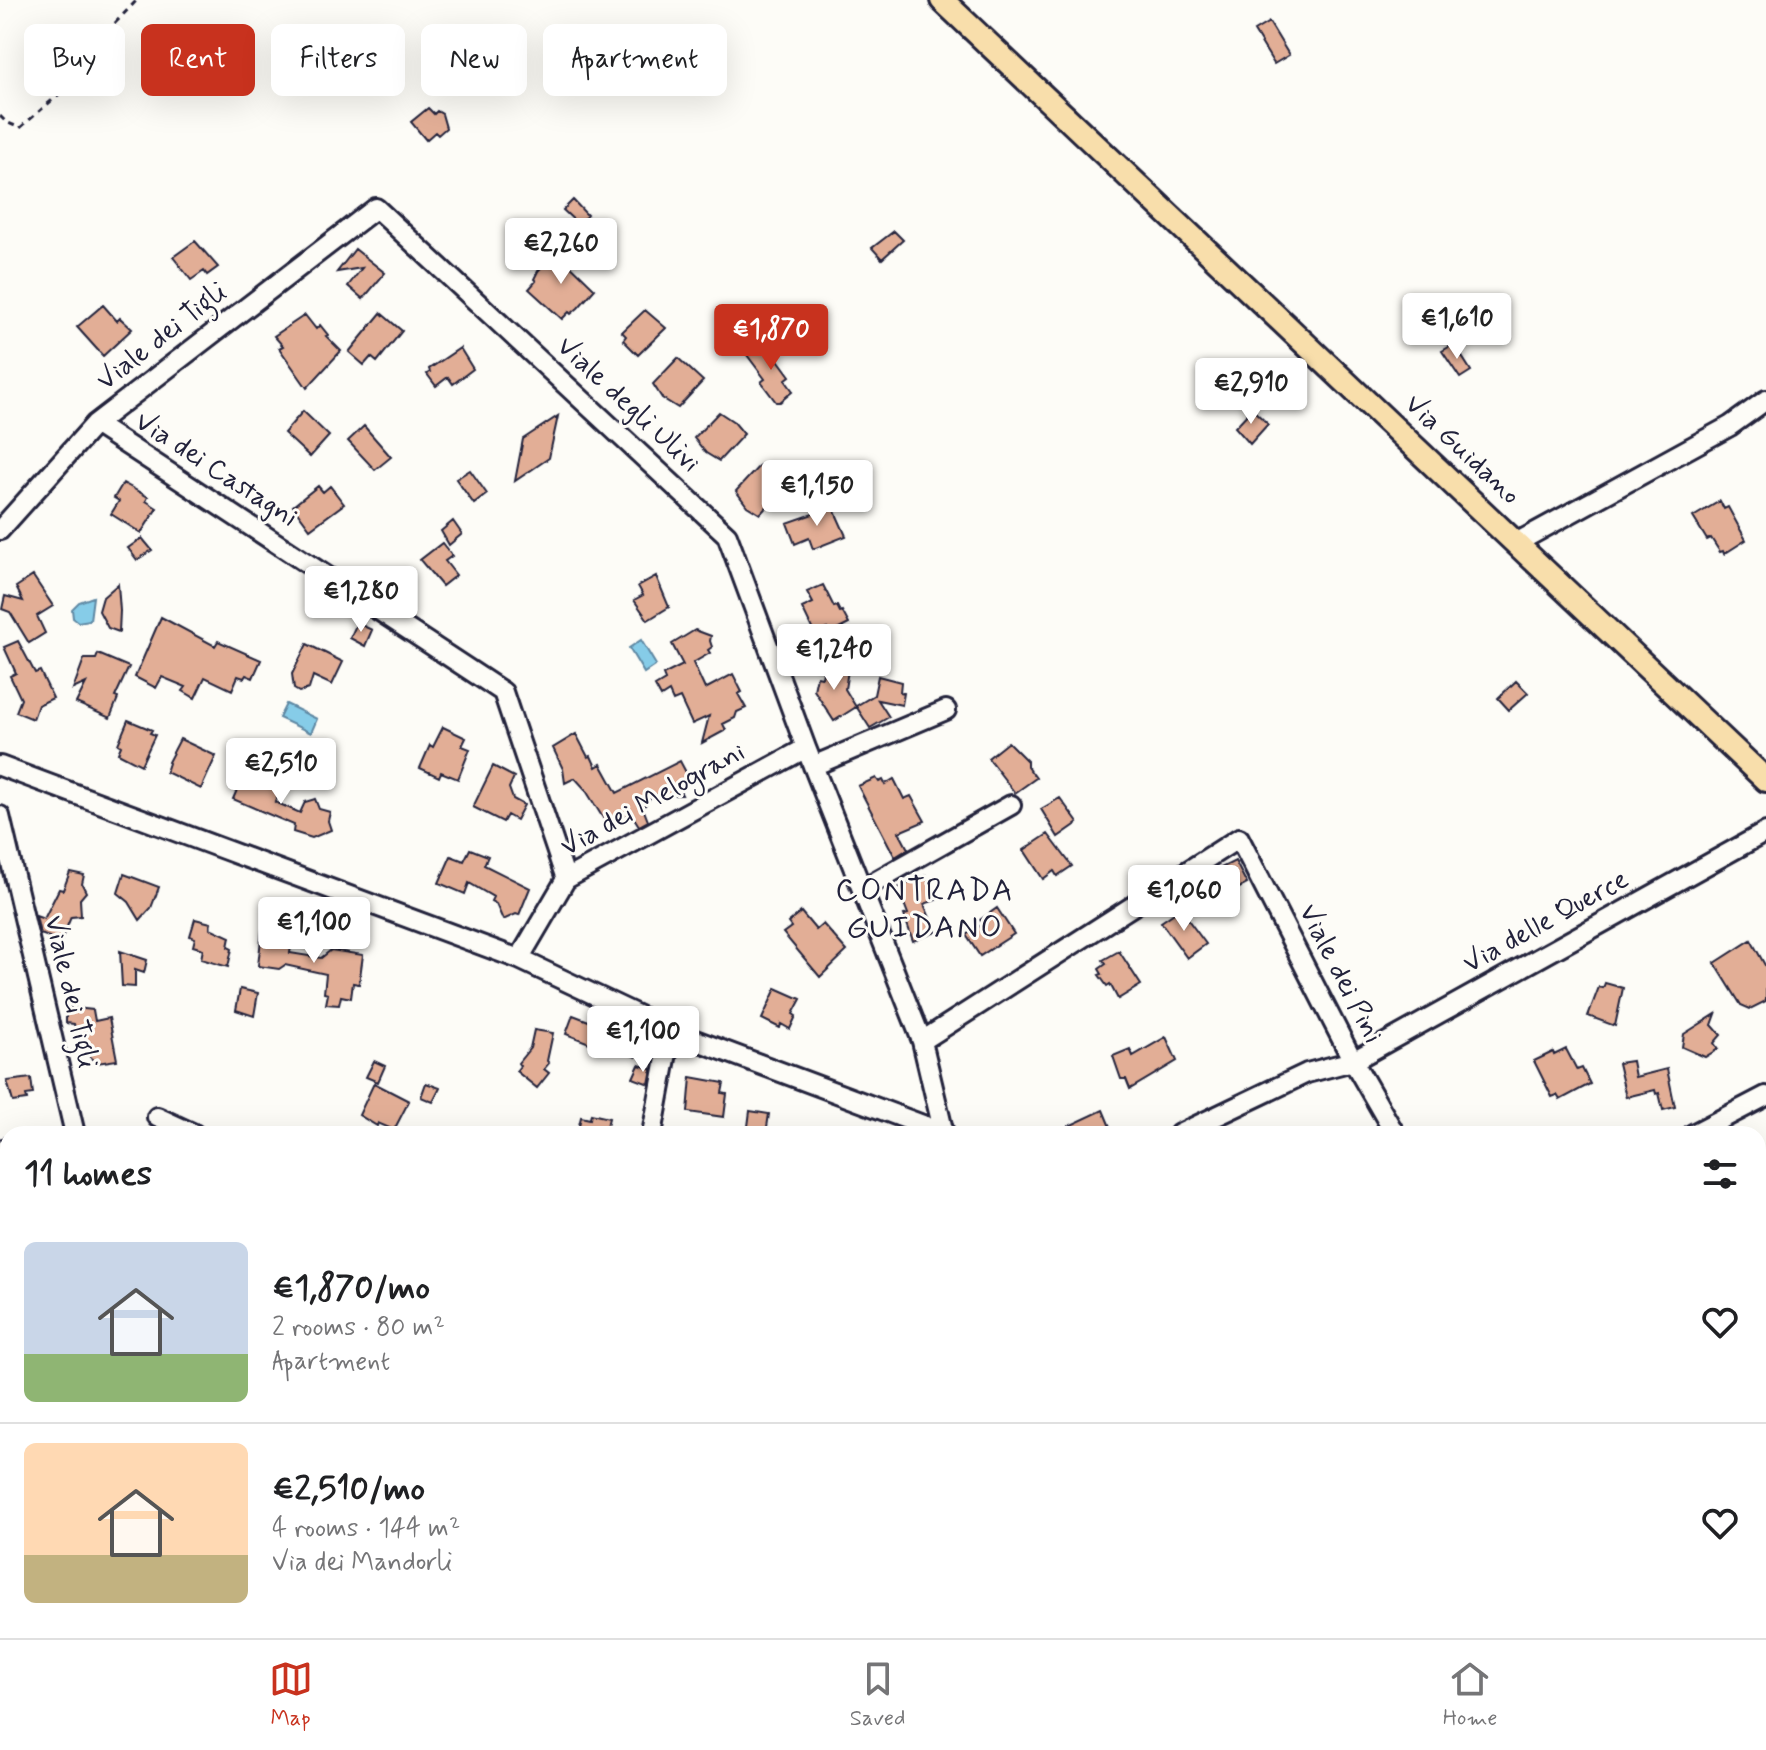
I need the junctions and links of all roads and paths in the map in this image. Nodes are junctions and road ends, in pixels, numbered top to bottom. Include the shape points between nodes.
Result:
1 (137, 0) edge
2 (942, 0) edge
3 (0, 116) edge
4 (376, 208) joint
5 (1766, 400) edge
6 (95, 424) junction
7 (0, 530) edge
8 (1516, 543) junction
9 (946, 710) dead end
10 (809, 757) junction
11 (0, 766) edge
12 (1766, 780) edge
13 (1011, 805) dead end
14 (0, 816) edge
15 (1766, 832) edge
16 (566, 879) junction
17 (862, 889) junction
18 (519, 959) junction
19 (671, 1031) junction
20 (922, 1041) junction
21 (1353, 1061) junction
22 (1766, 1096) edge
23 (157, 1117) dead end
24 (70, 1126) edge
25 (177, 1126) edge
26 (653, 1126) edge
27 (923, 1126) edge
28 (942, 1126) edge
29 (1196, 1126) edge
30 (1390, 1126) edge
31 (1708, 1126) edge

1 - 3 path via 97,42 87,70 33,119 20,128
2 - 8 main road, Via Guidano
4 - 6 street, Viale dei Tigli
4 - 10 street, Viale degli Ulivi via 727,535
5 - 8 street via 1730,426
6 - 7 street, Viale dei Tigli
6 - 16 street, Via dei Castagni via 503,692
8 - 12 main road, Via Guidano
9 - 10 street, Via dei Melograni
10 - 16 street, Via dei Melograni
10 - 17 street, Viale degli Ulivi
11 - 18 street
13 - 17 street
14 - 24 street, Viale dei Tigli
15 - 21 street, Via delle Querce
16 - 18 street, Via dei Melograni
17 - 20 street, Viale degli Ulivi
18 - 19 street
19 - 26 street
19 - 27 street
20 - 21 street, Viale dei Pini via 1239,838
20 - 28 street, Viale degli Ulivi
21 - 29 street, Via delle Querce via 1307,1073
21 - 30 street, Viale dei Pini
22 - 31 street
23 - 25 street

